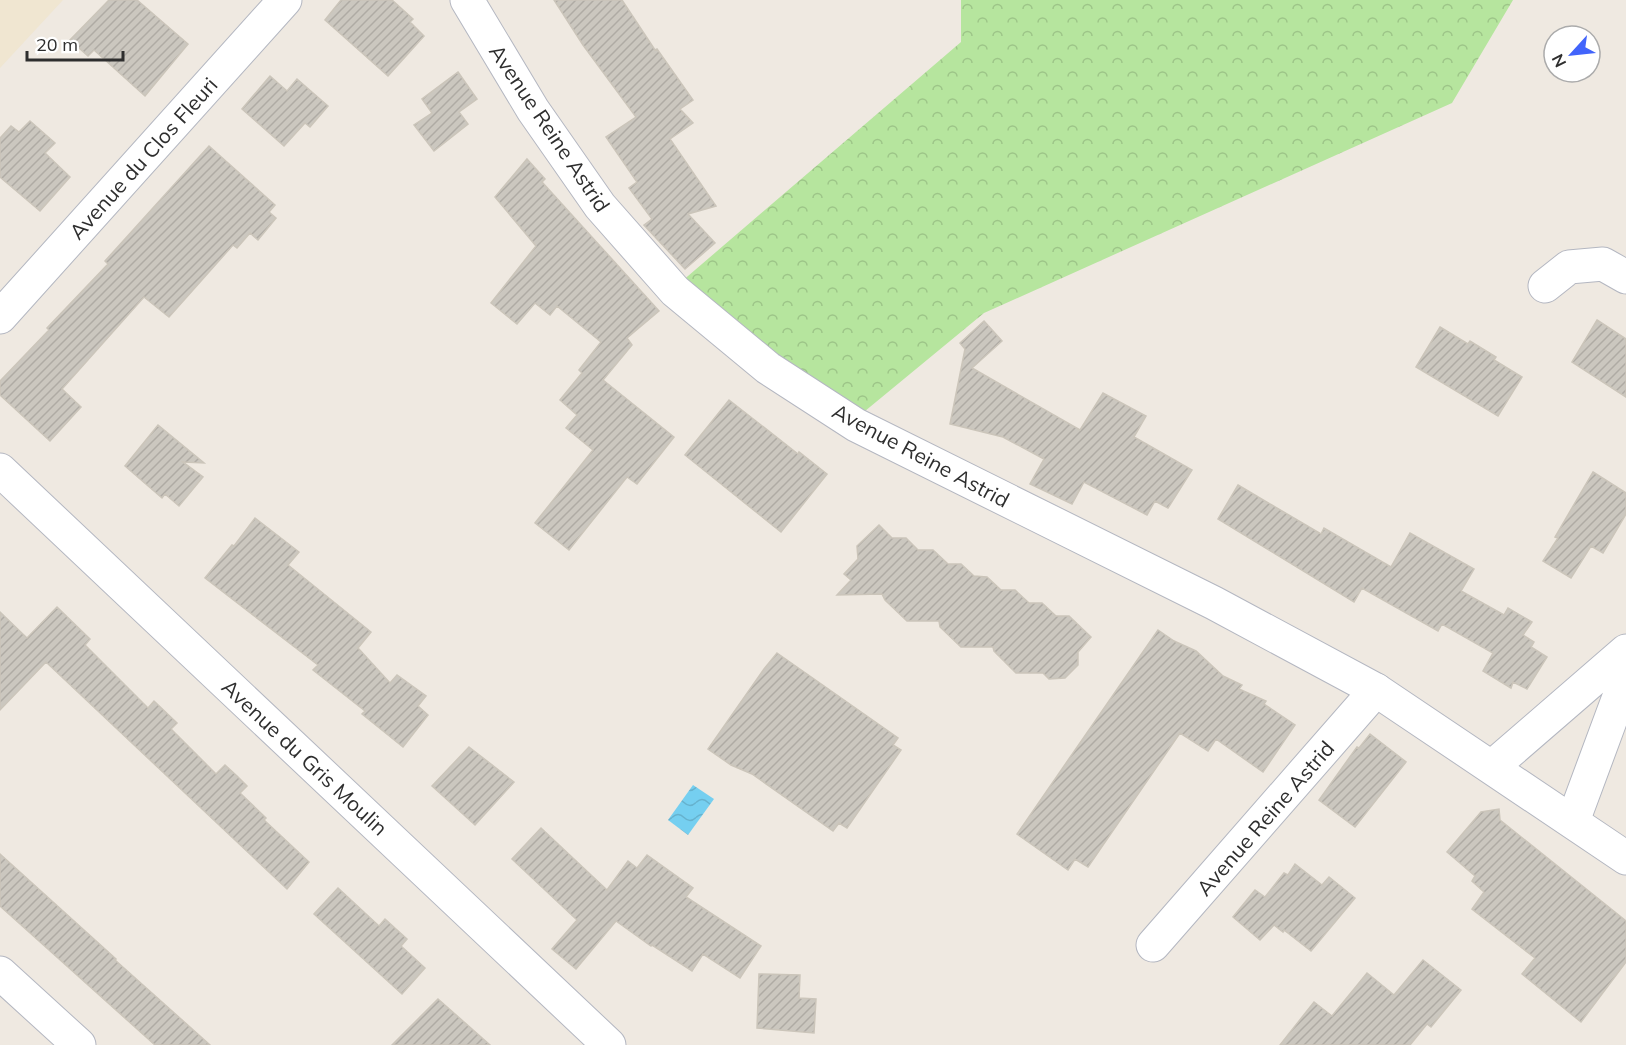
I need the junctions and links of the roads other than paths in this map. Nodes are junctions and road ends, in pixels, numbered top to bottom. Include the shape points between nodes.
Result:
1 (285, 0) edge
2 (467, 0) edge
3 (1626, 277) edge
4 (1545, 286) dead end
5 (0, 317) edge
6 (3, 477) edge
7 (1626, 651) edge
8 (1626, 678) edge
9 (1376, 690) junction
10 (1492, 767) junction
11 (1573, 821) junction
12 (1626, 858) edge
13 (1153, 945) dead end
14 (0, 973) edge
15 (79, 1045) edge
16 (609, 1045) edge

1 - 5 street, Avenue du Clos Fleuri
2 - 9 street, Avenue Reine Astrid via 533,110 600,206 675,291 768,368 855,425 1214,603
3 - 4 street via 1603,264 1569,267
6 - 16 street, Avenue du Gris Moulin
7 - 10 street
8 - 11 street
9 - 10 street, Avenue Reine Astrid
9 - 13 street, Avenue Reine Astrid
10 - 11 street, Avenue Reine Astrid
11 - 12 street, Avenue Reine Astrid
14 - 15 street

